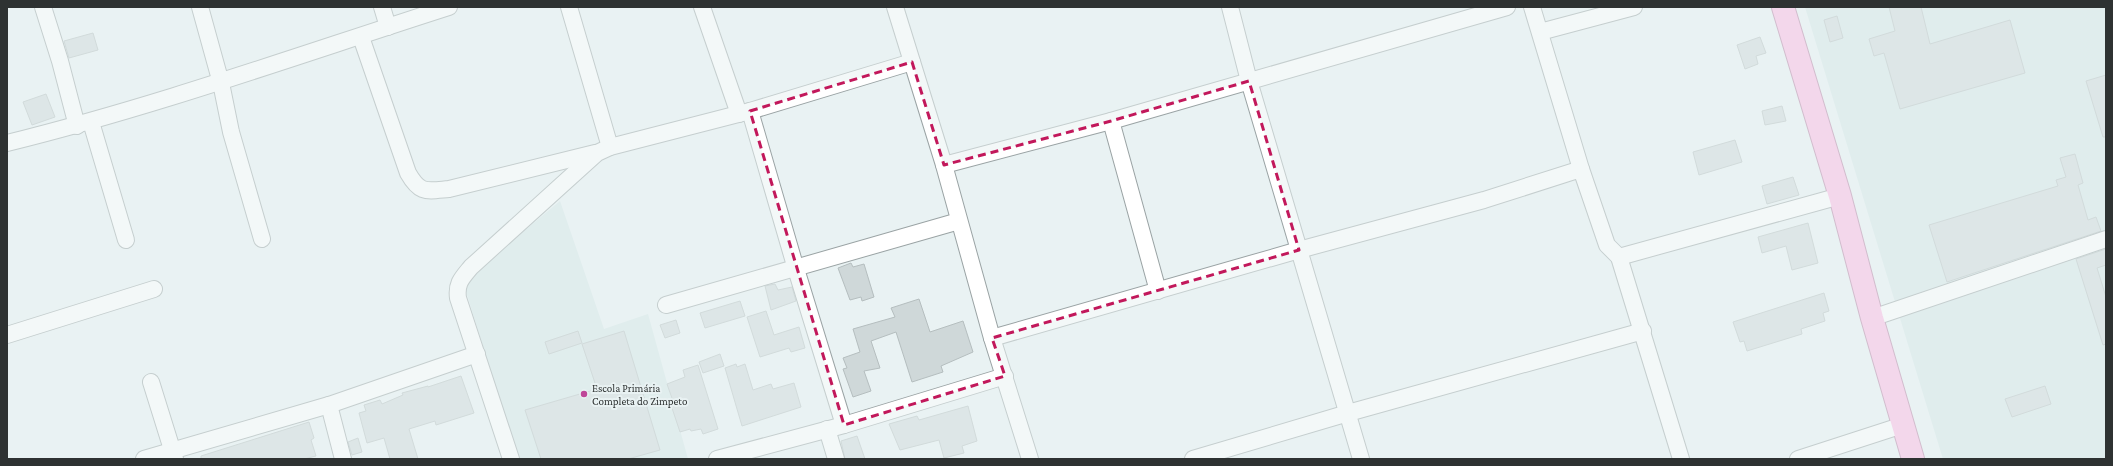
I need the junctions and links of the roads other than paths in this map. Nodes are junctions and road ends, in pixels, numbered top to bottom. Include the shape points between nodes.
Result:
1 (43, 7) edge
2 (200, 7) edge
3 (382, 7) edge
4 (450, 7) edge
5 (569, 7) edge
6 (702, 7) edge
7 (895, 7) edge
8 (1230, 7) edge
9 (1507, 7) edge
10 (1532, 7) edge
11 (1634, 7) edge
12 (1783, 7) edge
13 (388, 27) junction
14 (1540, 32) junction
15 (360, 37) junction
16 (912, 62) junction
17 (1249, 81) junction
18 (221, 82) junction
19 (745, 112) junction
20 (1111, 121) junction
21 (84, 124) junction
22 (7, 143) edge
23 (603, 150) junction
24 (944, 165) junction
25 (1581, 169) junction
26 (1840, 196) junction
27 (959, 220) junction
28 (262, 238) dead end
29 (2106, 239) edge
30 (126, 240) dead end
31 (1299, 250) junction
32 (1619, 257) junction
33 (796, 269) junction
34 (154, 289) dead end
35 (1158, 291) junction
36 (666, 305) dead end
37 (1872, 318) junction
38 (1643, 331) junction
39 (7, 335) edge
40 (992, 338) junction
41 (477, 354) junction
42 (1005, 376) junction
43 (151, 382) dead end
44 (329, 405) junction
45 (1348, 413) junction
46 (1903, 424) junction
47 (844, 425) junction
48 (827, 429) junction
49 (174, 455) edge
50 (144, 459) edge
51 (343, 459) edge
52 (511, 459) edge
53 (717, 459) edge
54 (836, 459) edge
55 (1030, 459) edge
56 (1193, 459) edge
57 (1362, 459) edge
58 (1681, 459) edge
59 (1798, 459) edge
60 (1913, 459) edge

1 - 21 street
2 - 18 street
3 - 13 street
4 - 13 street
5 - 23 street
6 - 19 street
7 - 16 street
8 - 17 street
9 - 17 street
10 - 14 street
11 - 14 street
12 - 26 highway
13 - 15 street
14 - 25 street
15 - 18 street
15 - 23 street via 408,173 420,189 449,189
16 - 19 street
16 - 24 street
17 - 20 street
17 - 31 street
18 - 21 street
18 - 28 street via 231,132
19 - 23 street
19 - 33 street
20 - 24 street
20 - 35 street
21 - 22 street
21 - 30 street
23 - 41 street via 471,267 459,282 458,298
24 - 27 street
25 - 31 street via 1484,200
25 - 32 street via 1607,245
26 - 32 street
26 - 37 highway
27 - 33 street
27 - 40 street
29 - 37 street
31 - 35 street
31 - 45 street
32 - 38 street
33 - 36 street
33 - 47 street
34 - 39 street
35 - 40 street
37 - 46 highway
38 - 45 street
38 - 58 street
40 - 42 street
41 - 44 street
41 - 52 street
42 - 47 street
42 - 55 street
43 - 49 street
44 - 49 street
44 - 51 street
45 - 56 street
45 - 57 street
46 - 59 street
46 - 60 highway
47 - 48 street
48 - 53 street
48 - 54 street
49 - 50 street

